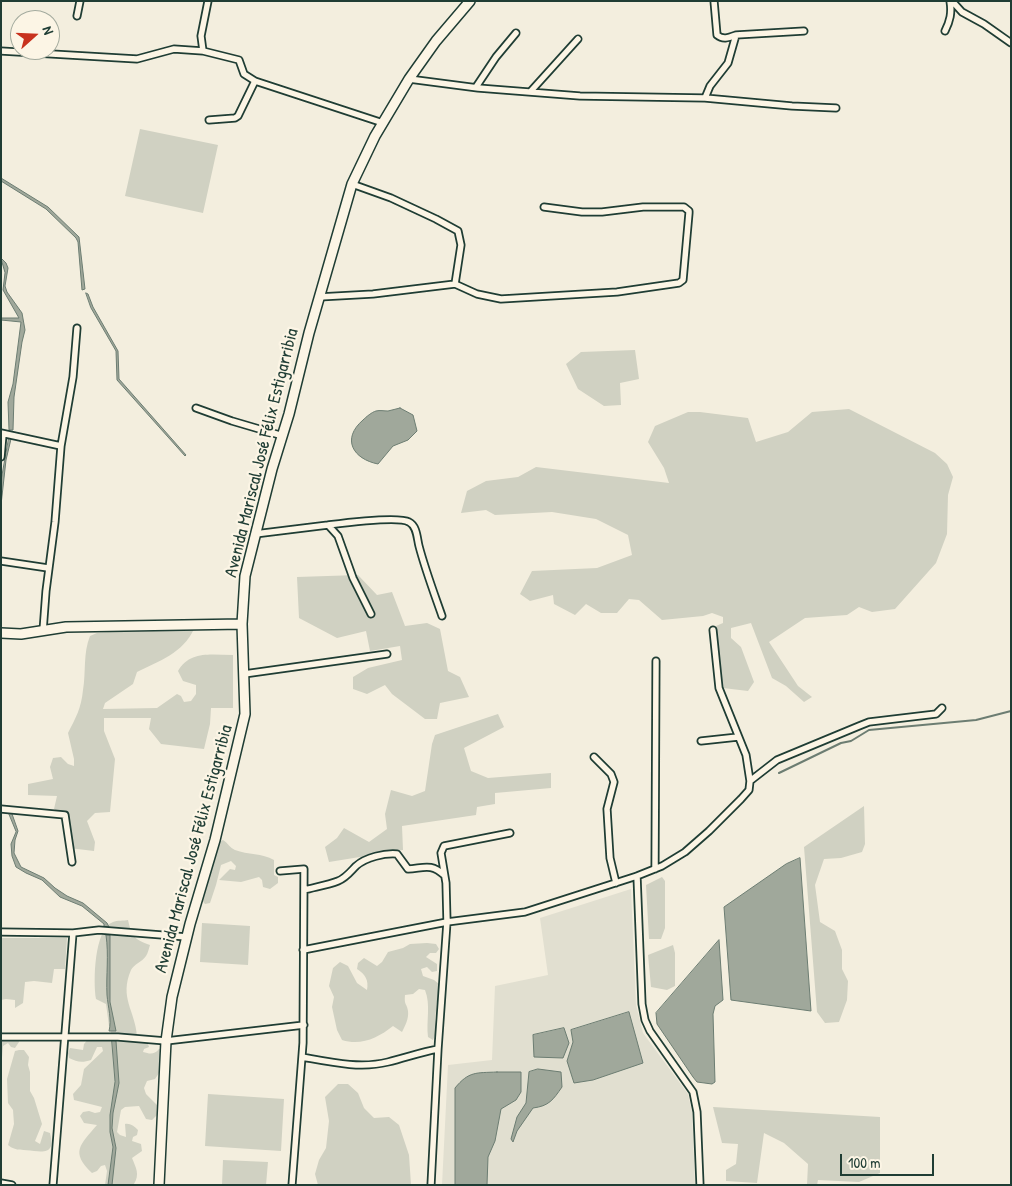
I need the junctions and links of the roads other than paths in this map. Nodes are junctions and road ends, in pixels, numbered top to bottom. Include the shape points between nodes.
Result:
1 (80, 1) edge
2 (208, 1) edge
3 (470, 1) edge
4 (714, 1) edge
5 (951, 1) edge
6 (78, 16) dead end
7 (804, 31) dead end
8 (945, 31) dead end
9 (516, 33) dead end
10 (736, 35) junction
11 (578, 40) dead end
12 (1011, 44) edge
13 (1, 51) edge
14 (202, 51) junction
15 (408, 79) junction
16 (255, 81) junction
17 (476, 88) junction
18 (531, 91) junction
19 (705, 98) junction
20 (836, 108) dead end
21 (209, 120) dead end
22 (383, 123) junction
23 (352, 184) junction
24 (544, 207) dead end
25 (455, 284) junction
26 (319, 297) junction
27 (77, 328) dead end
28 (196, 408) dead end
29 (6, 434) edge
30 (283, 436) junction
31 (61, 446) junction
32 (1, 457) edge
33 (328, 525) junction
34 (255, 534) junction
35 (2, 561) edge
36 (48, 568) junction
37 (371, 614) dead end
38 (442, 616) dead end
39 (242, 624) junction
40 (713, 630) dead end
41 (43, 631) junction
42 (1, 634) edge
43 (387, 654) dead end
44 (656, 661) dead end
45 (244, 674) junction
46 (942, 708) dead end
47 (738, 737) junction
48 (701, 741) dead end
49 (594, 757) dead end
50 (750, 781) junction
51 (2, 809) edge
52 (510, 833) dead end
53 (72, 862) dead end
54 (655, 869) junction
55 (280, 871) dead end
56 (444, 875) junction
57 (637, 876) junction
58 (616, 883) junction
59 (304, 890) junction
60 (447, 922) junction
61 (1, 932) edge
62 (73, 933) junction
63 (187, 937) junction
64 (303, 950) junction
65 (304, 1025) junction
66 (1, 1036) edge
67 (65, 1037) junction
68 (166, 1041) junction
69 (438, 1049) junction
70 (302, 1057) junction
71 (1, 1183) edge
72 (12, 1185) edge
73 (53, 1185) edge
74 (159, 1185) edge
75 (292, 1185) edge
76 (431, 1185) edge
77 (700, 1185) edge

1 - 6 street
2 - 14 street
3 - 15 main road, Avenida Mariscal José Félix Estigarribia
4 - 10 street via 717,36 726,39
5 - 8 street via 952,12
5 - 12 street via 962,12
7 - 10 street
9 - 17 street
10 - 19 street via 728,63
11 - 18 street
13 - 14 street via 137,59 174,49
14 - 16 street via 239,60 244,74
15 - 17 street
15 - 22 main road, Avenida Mariscal José Félix Estigarribia
16 - 21 street via 238,116
16 - 22 street
17 - 18 street
18 - 19 street via 580,96
19 - 20 street
22 - 23 main road, Avenida Mariscal José Félix Estigarribia
23 - 25 street via 391,198 458,231 461,245
23 - 26 main road, Avenida Mariscal José Félix Estigarribia
24 - 25 street via 602,212 684,207 689,213 683,280 617,292 501,299 477,294
25 - 26 street
26 - 30 main road, Avenida Mariscal José Félix Estigarribia
27 - 31 street via 73,377
28 - 30 street
29 - 31 street
29 - 32 street
30 - 34 main road, Avenida Mariscal José Félix Estigarribia
31 - 36 street
33 - 34 street
33 - 37 street via 338,536 353,578
33 - 38 street via 386,520 411,523
34 - 39 main road, Avenida Mariscal José Félix Estigarribia via 245,576
35 - 36 street
36 - 41 street
39 - 41 main road
39 - 45 main road, Avenida Mariscal José Félix Estigarribia
40 - 47 street via 719,688
41 - 42 main road
43 - 45 street
44 - 54 street
45 - 63 main road, Avenida Mariscal José Félix Estigarribia via 242,728
46 - 50 street via 936,714 869,722 777,760
47 - 48 street
47 - 50 street via 746,755
49 - 58 street via 612,774 614,782 607,809 610,858
50 - 54 street via 741,799 709,831 685,852
51 - 53 street via 65,814
52 - 56 street via 444,846 441,853
54 - 57 street
55 - 59 street via 304,869
56 - 59 street via 436,868 426,866 408,869 398,854 392,854 366,859 339,881
56 - 60 street
57 - 58 street
57 - 77 street via 644,1020 693,1092
58 - 60 street via 525,912
59 - 64 street
60 - 64 street
60 - 69 street
61 - 62 street
62 - 63 street via 99,930
62 - 67 street
63 - 68 main road, Avenida Mariscal José Félix Estigarribia via 172,997
64 - 65 street
65 - 68 street
65 - 70 street
66 - 67 street
67 - 68 street via 118,1036
67 - 73 street
68 - 74 main road, Avenida Mariscal José Félix Estigarribia
69 - 70 street via 387,1063 360,1065
69 - 76 street
70 - 75 street
71 - 72 street

